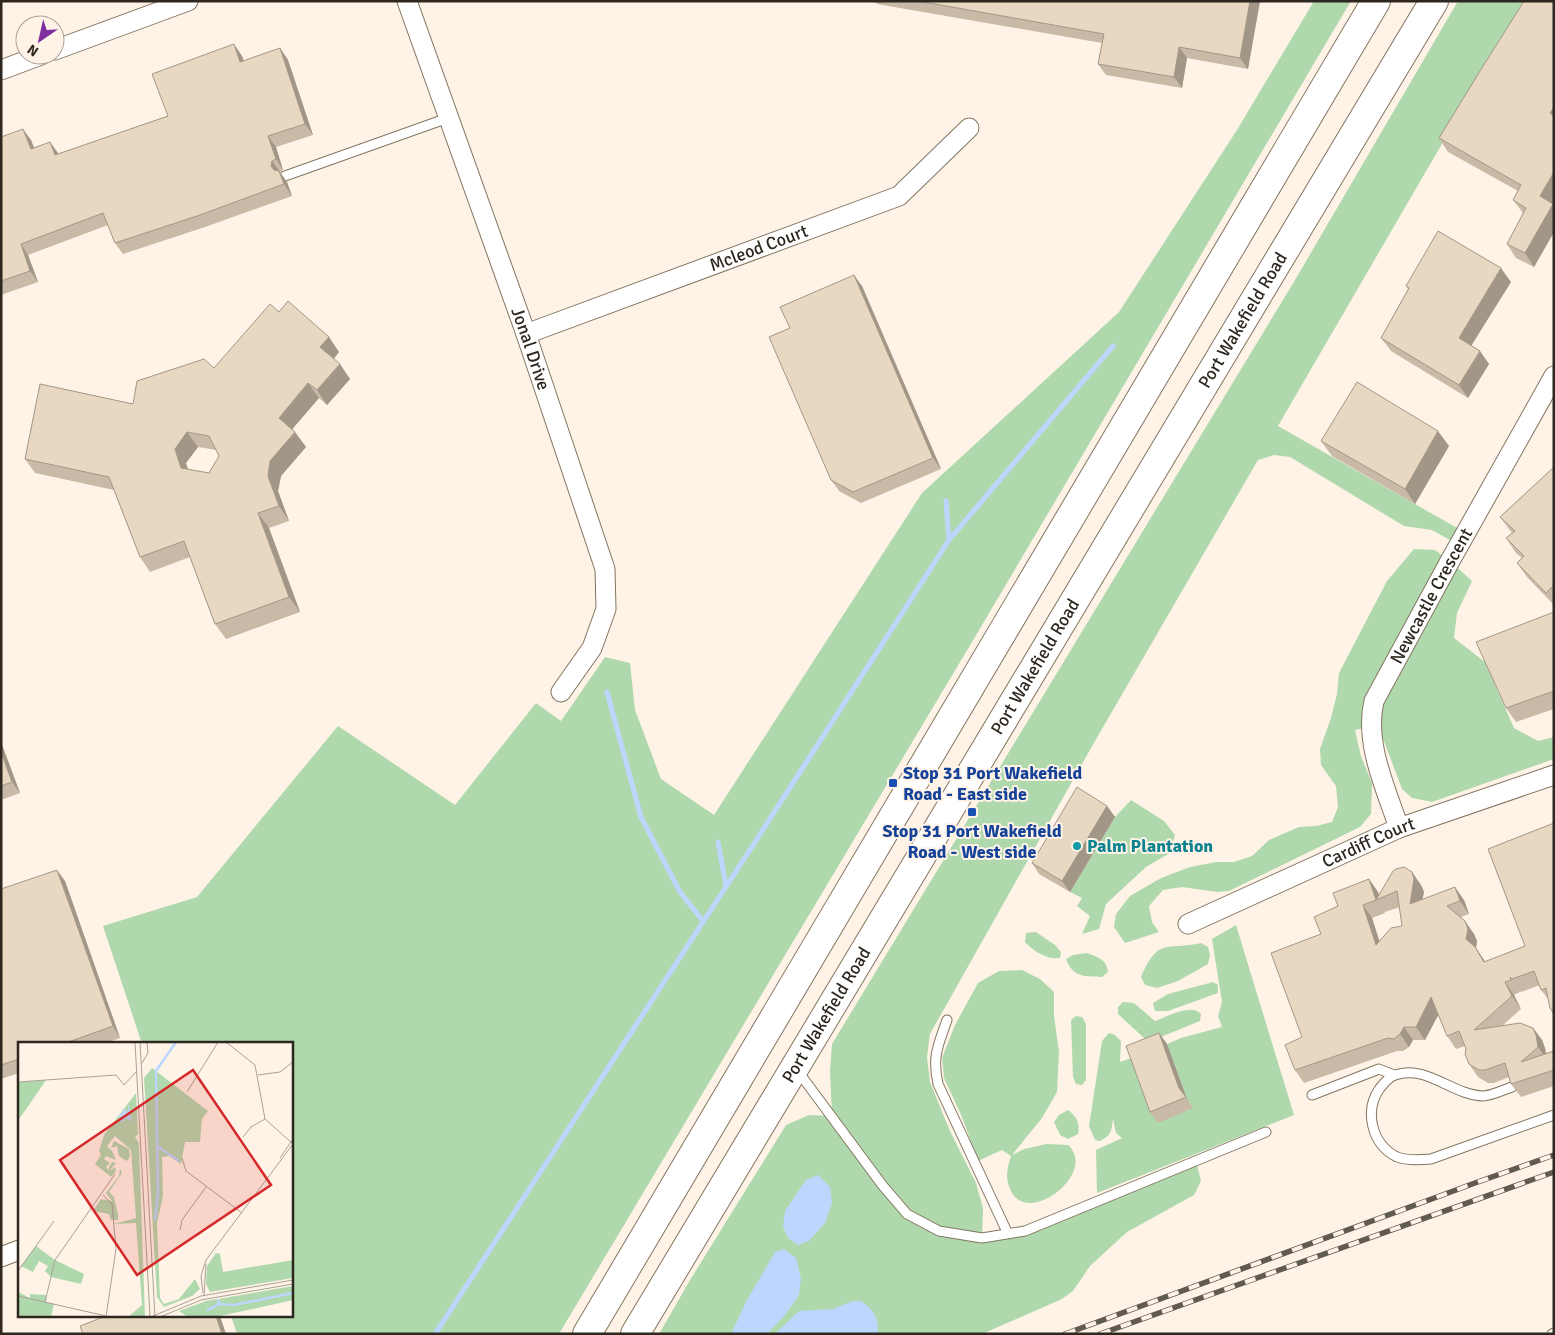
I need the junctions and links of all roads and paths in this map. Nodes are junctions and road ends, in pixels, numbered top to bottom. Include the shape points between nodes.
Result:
1 (188, 1) edge
2 (407, 1) edge
3 (1376, 1) edge
4 (1434, 1) edge
5 (65, 46) edge
6 (15, 65) edge
7 (1, 70) edge
8 (448, 118) junction
9 (969, 128) dead end
10 (285, 176) dead end
11 (526, 334) junction
12 (1554, 376) edge
13 (561, 692) dead end
14 (1554, 775) edge
15 (1400, 828) junction
16 (1188, 924) dead end
17 (947, 1020) dead end
18 (795, 1068) junction
19 (1394, 1075) junction
20 (1512, 1087) edge
21 (1312, 1095) dead end
22 (1554, 1115) edge
23 (1266, 1132) dead end
24 (1008, 1234) junction
25 (18, 1250) edge
26 (1, 1257) edge
27 (587, 1334) edge
28 (635, 1334) edge

1 - 5 street
2 - 8 street, Jonal Drive
3 - 27 highway
4 - 18 highway, Port Wakefield Road
6 - 7 street
8 - 10 lane
8 - 11 street, Jonal Drive
9 - 11 street, Mcleod Court via 899,196
11 - 13 street, Jonal Drive via 605,569 606,609 592,648
12 - 15 street, Newcastle Crescent via 1374,701 1370,715 1372,736
14 - 15 street, Cardiff Court
15 - 16 street, Cardiff Court
17 - 24 lane via 935,1056 938,1084
18 - 24 lane via 907,1214 939,1231 982,1238
18 - 28 highway, Port Wakefield Road
19 - 20 lane via 1414,1072 1484,1096
19 - 21 lane via 1379,1069
19 - 22 lane via 1376,1093 1371,1118 1374,1133 1382,1146 1397,1157 1431,1159
23 - 24 lane via 1025,1231
25 - 26 street

